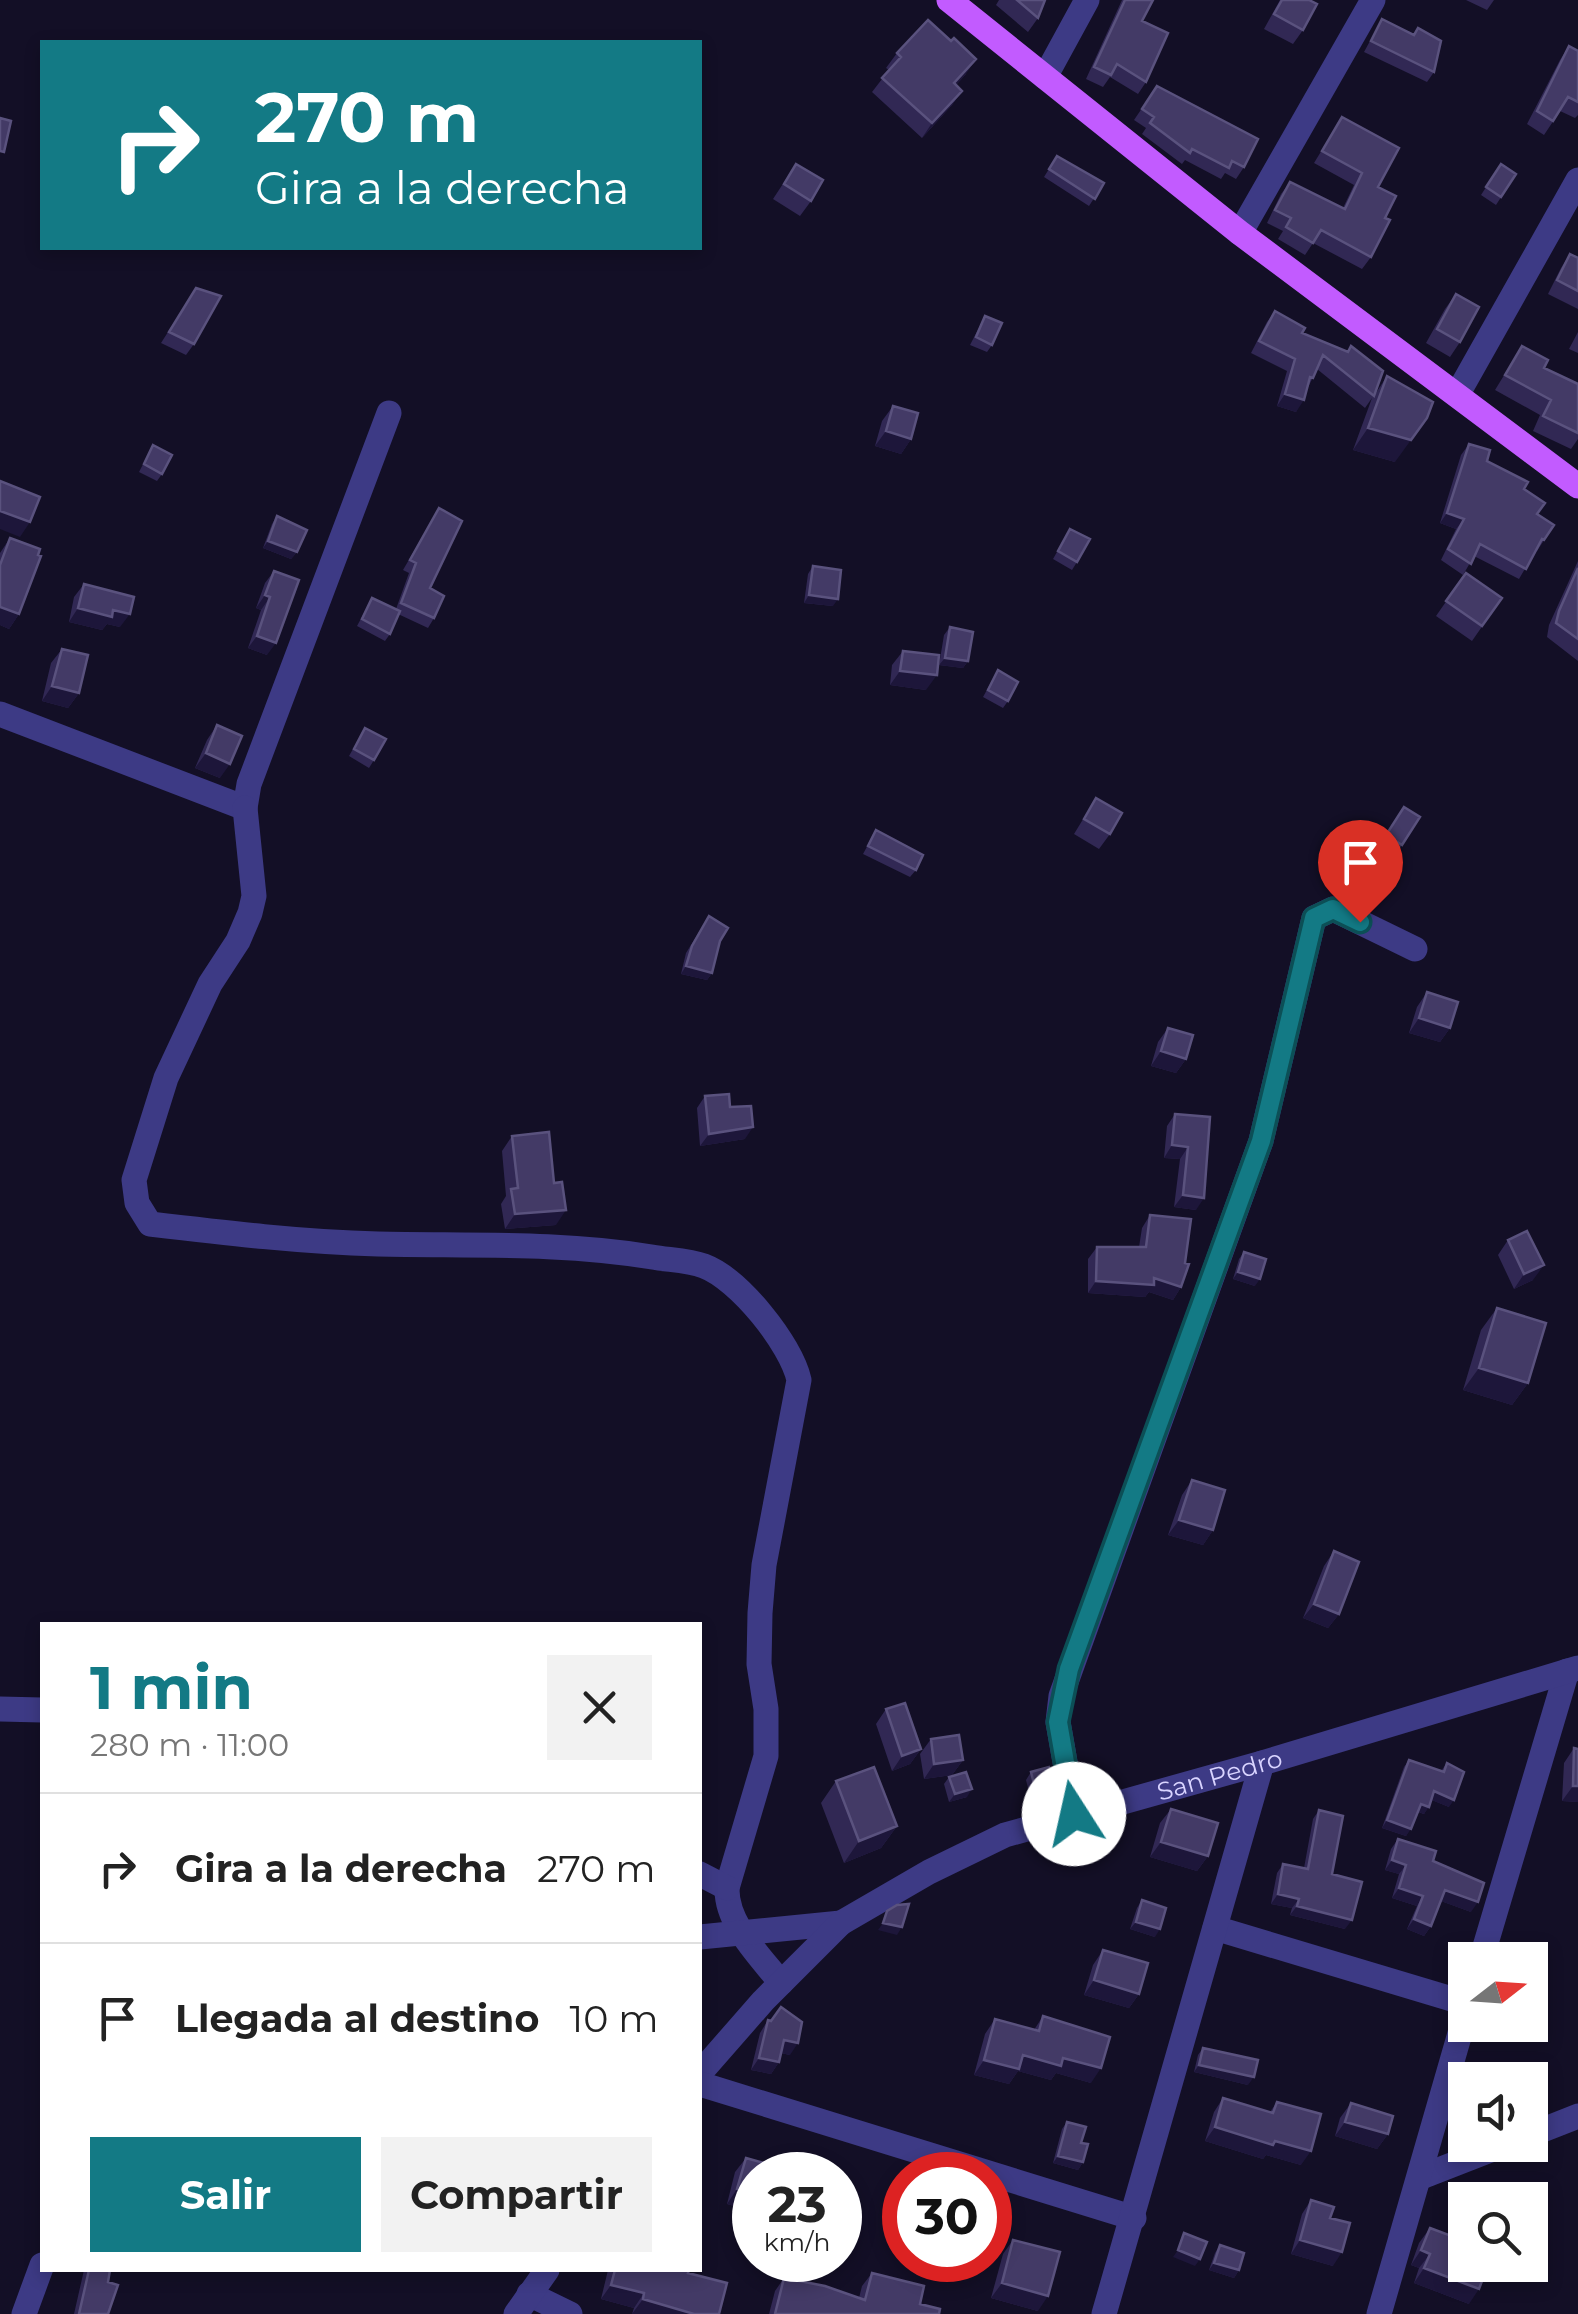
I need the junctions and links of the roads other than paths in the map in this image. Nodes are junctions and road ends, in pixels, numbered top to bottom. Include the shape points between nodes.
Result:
1 (950, 0) edge
2 (1087, 0) edge
3 (1373, 0) edge
4 (1045, 77) junction
5 (1578, 180) edge
6 (1240, 233) junction
7 (1458, 395) junction
8 (389, 413) dead end
9 (1578, 486) edge
10 (0, 714) edge
11 (245, 808) junction
12 (1415, 949) dead end
13 (1573, 1670) edge
14 (0, 1710) edge
15 (40, 1710) edge
16 (1262, 1763) junction
17 (1074, 1814) junction
18 (702, 1875) edge
19 (728, 1888) junction
20 (841, 1923) junction
21 (1215, 1928) junction
22 (743, 1934) junction
23 (702, 1937) edge
24 (1488, 1942) edge
25 (781, 1983) junction
26 (1448, 1998) edge
27 (1458, 2042) edge
28 (702, 2071) edge
29 (702, 2085) edge
30 (1578, 2116) edge
31 (1548, 2127) edge
32 (1460, 2162) edge
33 (1420, 2178) junction
34 (1134, 2218) junction
35 (40, 2270) edge
36 (546, 2272) edge
37 (522, 2304) edge
38 (24, 2314) edge
39 (570, 2314) edge
40 (1104, 2314) edge
41 (1378, 2314) edge

1 - 4 main road
2 - 4 street
3 - 6 street
4 - 6 main road
5 - 7 street
6 - 7 main road
7 - 9 main road
8 - 11 street
10 - 11 street
11 - 19 street via 250,914 166,1078 134,1180 136,1204 150,1224 376,1244 622,1252 706,1266 742,1293 795,1361 799,1380 760,1613 766,1756
12 - 17 street via 1333,909 1314,918 1261,1141 1061,1696 1058,1722
13 - 16 street, San Pedro
13 - 24 street
14 - 15 street
16 - 17 street, San Pedro
16 - 21 street
17 - 20 street, San Pedro via 1005,1835
18 - 19 street
19 - 22 street via 727,1902
20 - 22 street
20 - 25 street, San Pedro
21 - 26 street
21 - 34 street
22 - 23 street
22 - 25 street
25 - 28 street, San Pedro
27 - 33 street
29 - 34 street
30 - 31 street
32 - 33 street
33 - 41 street
34 - 40 street
35 - 38 street
36 - 37 street
37 - 39 street

